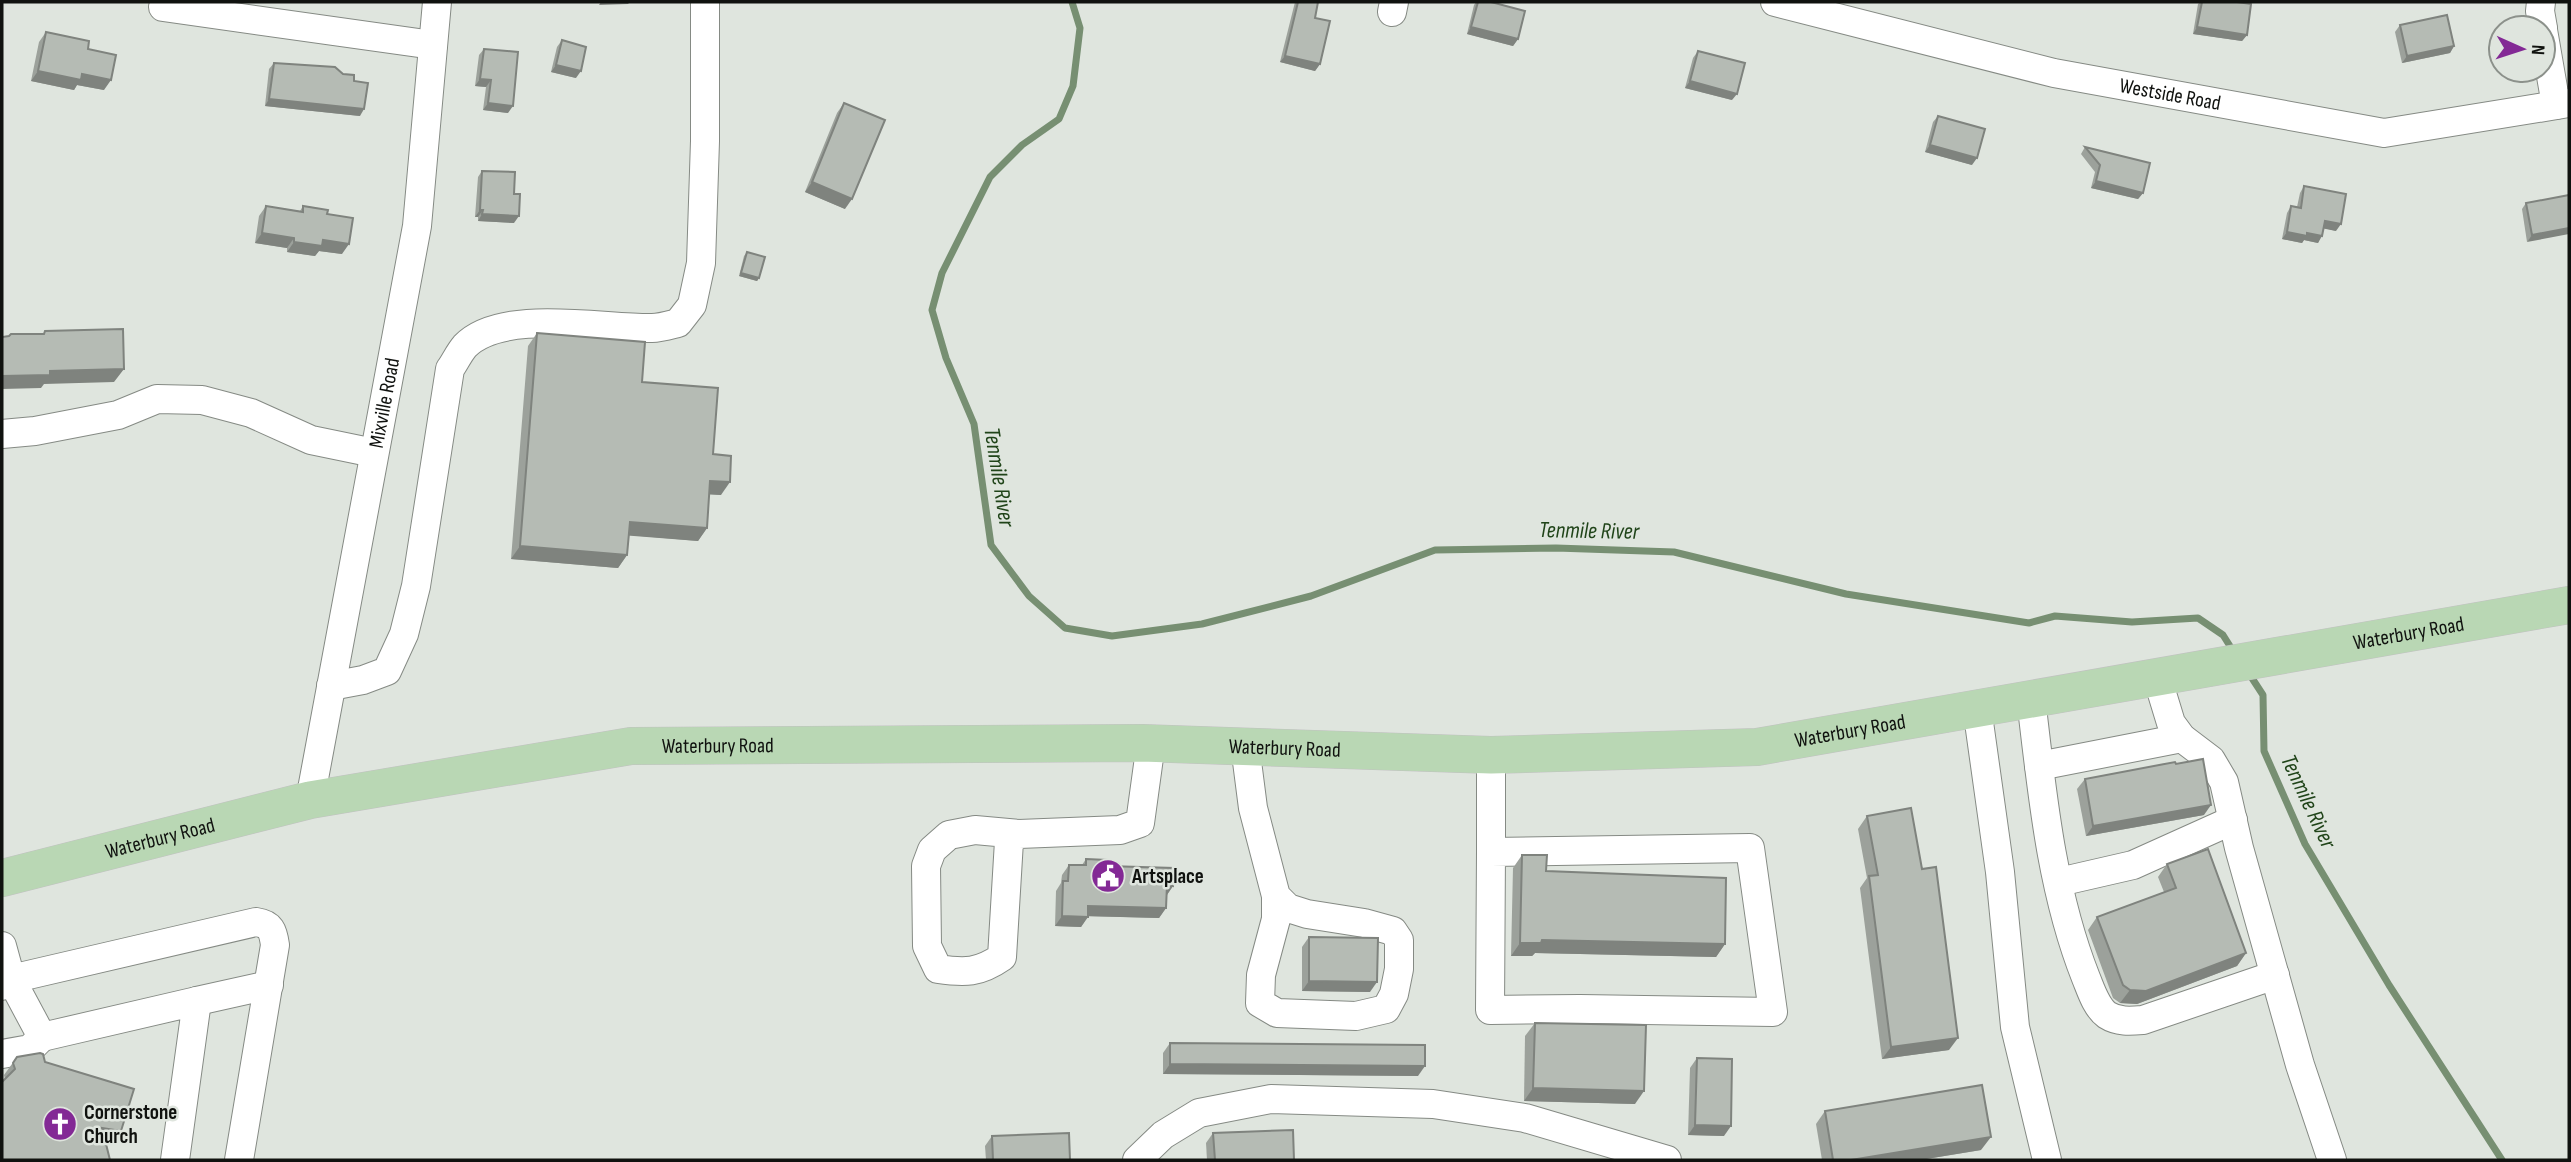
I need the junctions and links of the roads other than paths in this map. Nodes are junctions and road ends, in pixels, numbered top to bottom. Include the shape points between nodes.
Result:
1 (437, 2) edge
2 (705, 2) edge
3 (1775, 2) edge
4 (163, 7) dead end
5 (433, 45) junction
6 (2557, 84) edge
7 (2562, 104) edge
8 (2, 434) edge
9 (374, 453) junction
10 (2569, 605) edge
11 (2157, 677) junction
12 (331, 686) junction
13 (2031, 699) junction
14 (1977, 708) junction
15 (2182, 738) junction
16 (1151, 743) junction
17 (1245, 746) junction
18 (1490, 755) junction
19 (2039, 765) junction
20 (310, 800) junction
21 (2233, 820) junction
22 (1019, 834) junction
23 (1491, 852) junction
24 (2, 878) edge
25 (2059, 882) junction
26 (1276, 896) junction
27 (2, 946) edge
28 (2275, 975) junction
29 (6, 983) edge
30 (270, 985) junction
31 (197, 1001) junction
32 (42, 1037) junction
33 (2, 1054) edge
34 (175, 1160) edge
35 (239, 1160) edge
36 (1138, 1160) edge
37 (1667, 1160) edge
38 (2047, 1160) edge
39 (2332, 1160) edge

1 - 5 street, Mixville Road
2 - 12 street via 701,262 692,305 678,323 654,328 519,325 488,332 466,346 450,369 416,586 404,634 387,671
3 - 7 street, Westside Road via 2054,73 2384,133
4 - 5 street
5 - 9 street, Mixville Road via 416,226
6 - 7 street
8 - 9 street via 118,415 157,399 202,400 251,413 311,440
9 - 12 street, Mixville Road
10 - 11 main road, Waterbury Road
11 - 13 main road, Waterbury Road
11 - 15 street via 2171,723
12 - 20 street, Mixville Road
13 - 14 main road, Waterbury Road
13 - 19 street
14 - 18 main road, Waterbury Road via 1757,747
14 - 38 street via 2015,1027
15 - 19 street
15 - 21 street via 2211,760 2224,782
16 - 17 main road, Waterbury Road
16 - 20 main road, Waterbury Road via 631,747
16 - 22 street via 1140,823 1109,831
17 - 18 main road, Waterbury Road
17 - 26 street via 1253,808
18 - 23 street
19 - 25 street
20 - 24 main road, Waterbury Road
21 - 25 street via 2133,865
21 - 28 street
22 - 22 street via 1009,841 1002,957 964,973 938,969 927,946 926,866 932,850 949,835 975,830
23 - 23 street via 1750,848 1773,1012 1490,1010
25 - 28 street via 2070,938 2094,998 2106,1014 2124,1022 2143,1020
26 - 26 street via 1288,908 1307,914 1393,931 1399,940 1399,969 1386,1009 1356,1016 1277,1013 1260,1003
27 - 29 street
28 - 39 street
29 - 30 street via 256,922 274,931
29 - 32 street
30 - 31 street
30 - 35 street
31 - 32 street
31 - 34 street
32 - 33 street via 30,1049
36 - 37 street via 1163,1135 1199,1113 1271,1099 1433,1104 1525,1118

